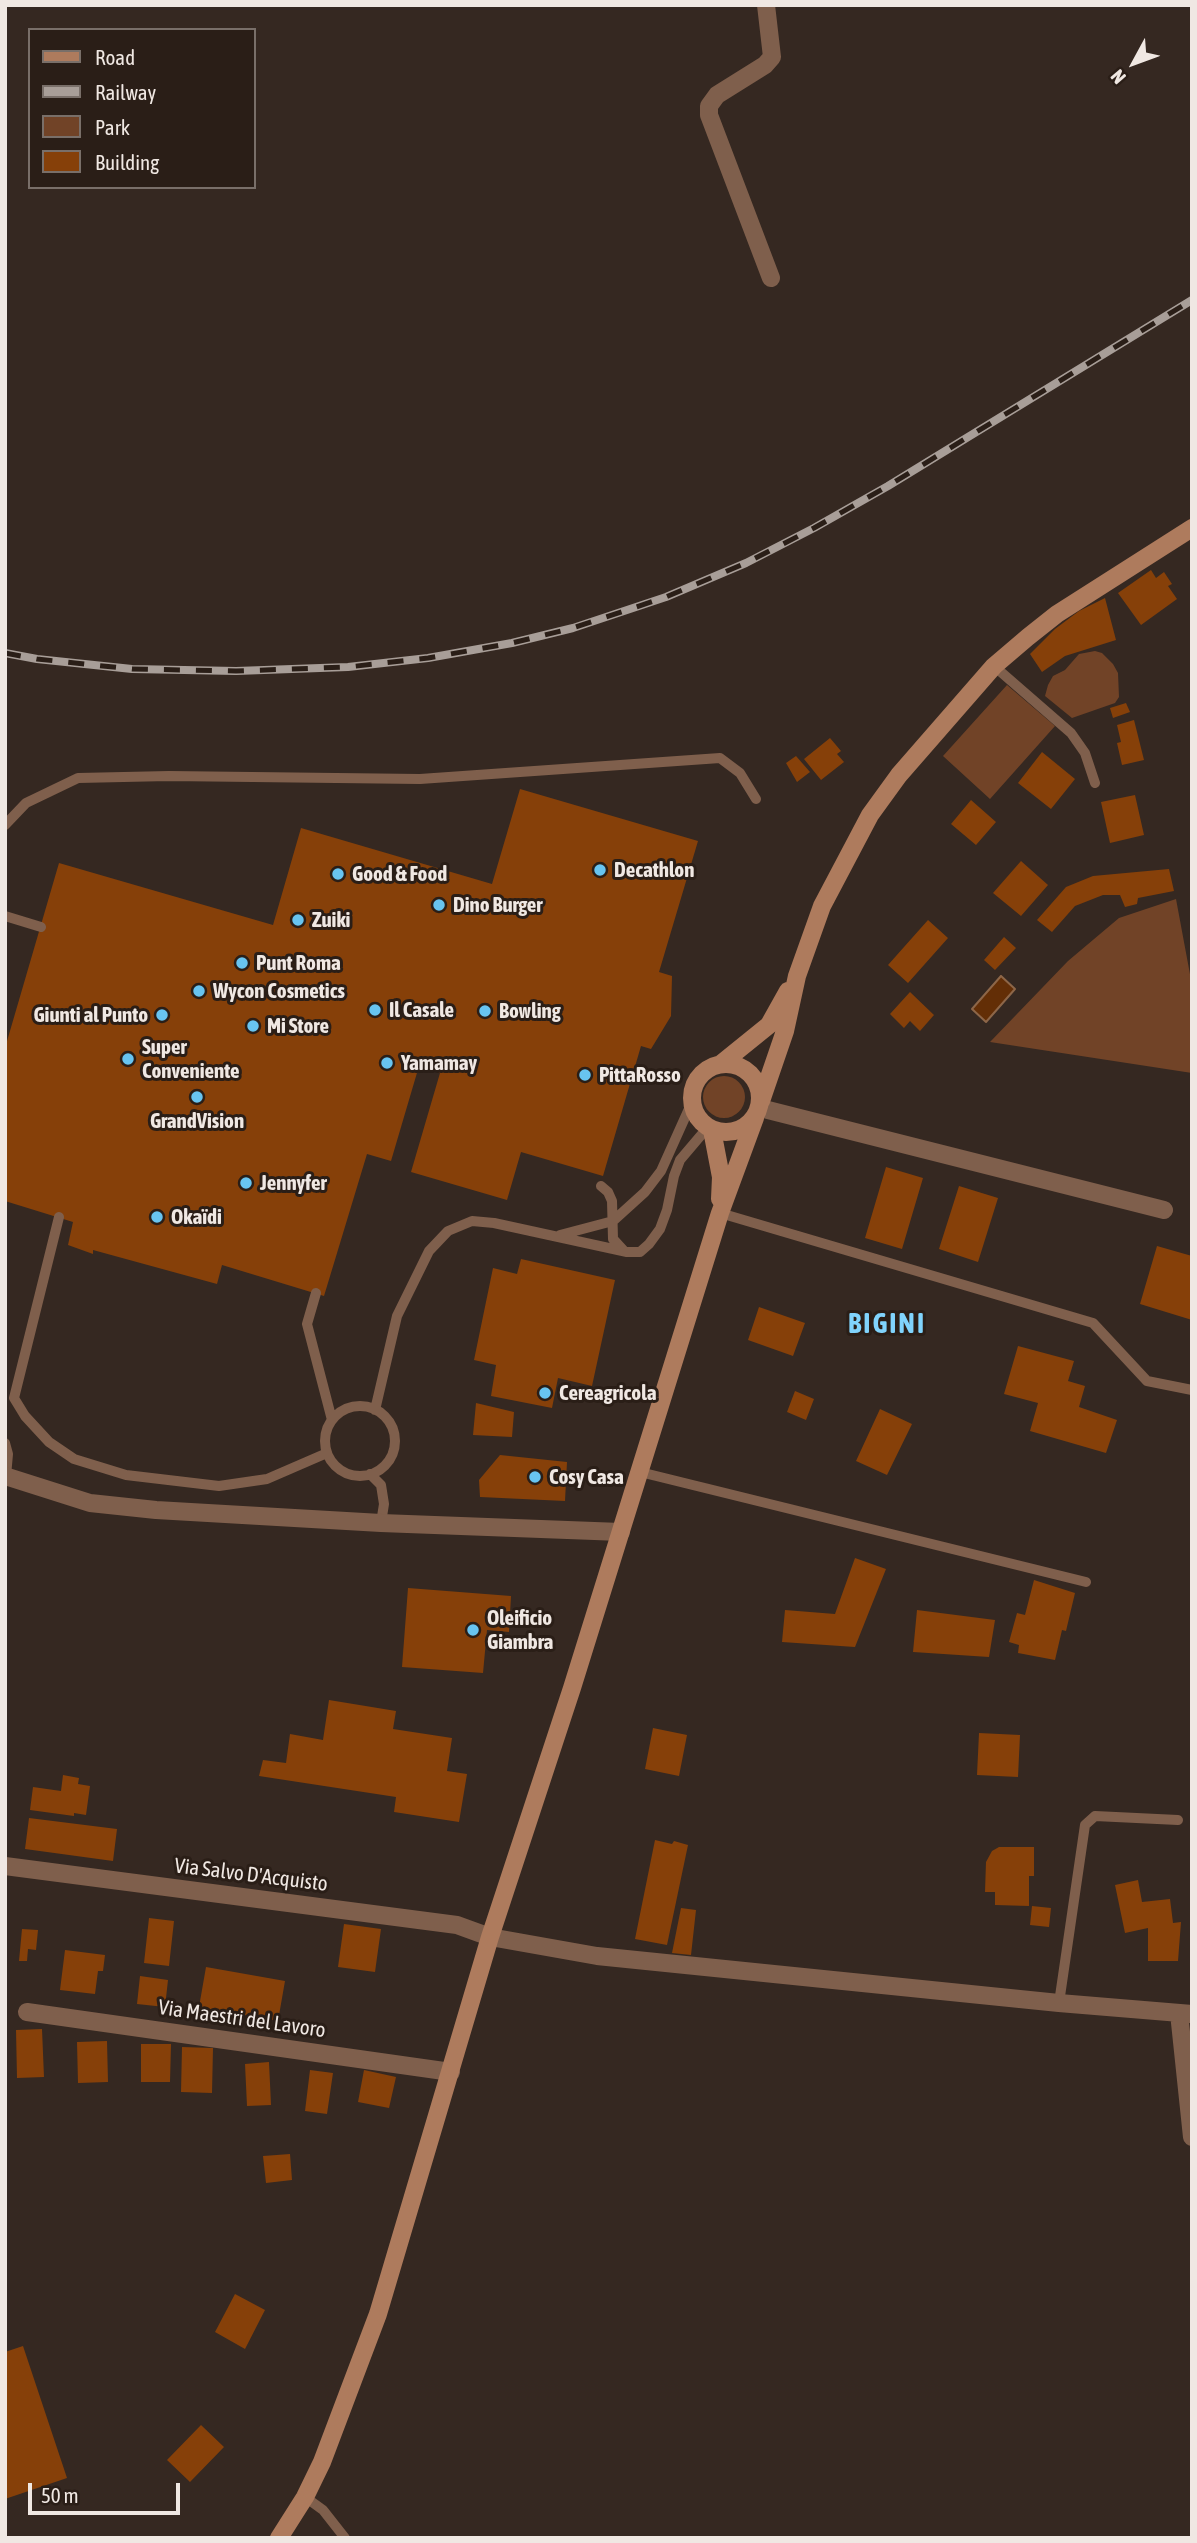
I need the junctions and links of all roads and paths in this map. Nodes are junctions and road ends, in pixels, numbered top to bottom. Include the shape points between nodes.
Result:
1 (766, 5) edge
2 (771, 278) dead end
3 (1192, 528) edge
4 (994, 666) junction
5 (1095, 783) dead end
6 (756, 799) dead end
7 (5, 825) edge
8 (5, 916) edge
9 (40, 927) dead end
10 (797, 976) junction
11 (722, 1063) junction
12 (692, 1102) junction
13 (758, 1109) junction
14 (710, 1128) junction
15 (601, 1185) dead end
16 (1164, 1210) dead end
17 (720, 1213) junction
18 (59, 1217) dead end
19 (613, 1221) junction
20 (557, 1236) junction
21 (627, 1252) junction
22 (316, 1293) dead end
23 (5, 1383) edge
24 (1192, 1390) edge
25 (14, 1398) junction
26 (375, 1410) junction
27 (332, 1419) junction
28 (5, 1443) edge
29 (327, 1453) junction
30 (640, 1472) junction
31 (370, 1474) junction
32 (6, 1476) edge
33 (382, 1523) junction
34 (621, 1532) junction
35 (1086, 1582) dead end
36 (1178, 1820) dead end
37 (5, 1866) edge
38 (490, 1937) junction
39 (1059, 2003) junction
40 (27, 2012) dead end
41 (1185, 2013) edge
42 (452, 2072) junction
43 (1192, 2137) edge
44 (305, 2497) junction
45 (279, 2538) edge
46 (345, 2538) edge

1 - 2 street via 772,57 717,95 709,115
3 - 4 main road via 1058,614
4 - 5 lane via 1071,733 1085,753
4 - 10 main road via 899,775 870,816 821,906
6 - 7 lane via 740,773 720,758 420,779 78,778 26,803
8 - 9 lane
10 - 11 main road via 769,1025
10 - 13 main road via 785,1031
11 - 12 main road via 697,1080
11 - 13 main road via 742,1067 757,1081
12 - 14 main road
12 - 19 lane via 661,1171
13 - 14 main road via 746,1126 735,1131
13 - 16 street
13 - 17 main road
14 - 17 main road via 721,1177
14 - 21 lane via 680,1160 660,1228 640,1252
15 - 19 lane via 612,1202
17 - 24 lane via 1093,1322 1147,1381
17 - 30 main road
18 - 25 lane
19 - 20 lane
19 - 21 lane via 613,1239
20 - 21 lane
20 - 26 lane via 472,1220 448,1231 429,1251 397,1316
22 - 27 lane via 307,1325
23 - 25 lane
25 - 29 lane via 54,1446 74,1459 126,1475 219,1486 267,1479
26 - 27 lane via 357,1406
26 - 31 lane via 390,1423 395,1441 387,1464
27 - 29 lane via 325,1441
28 - 32 lane
29 - 31 lane via 346,1474
30 - 34 main road
30 - 35 lane
31 - 33 lane via 381,1485
32 - 33 street via 90,1503
33 - 34 street
34 - 38 main road
36 - 39 lane via 1101,1816 1085,1825
37 - 38 street, Via Salvo D'Acquisto via 457,1925
38 - 39 street, Via Salvo D'Acquisto via 597,1956
38 - 42 main road
39 - 41 street, Via Salvo D'Acquisto
40 - 42 street, Via Maestri del Lavoro
41 - 43 street
42 - 44 main road via 378,2314 323,2462
44 - 45 main road
44 - 46 lane via 323,2510

